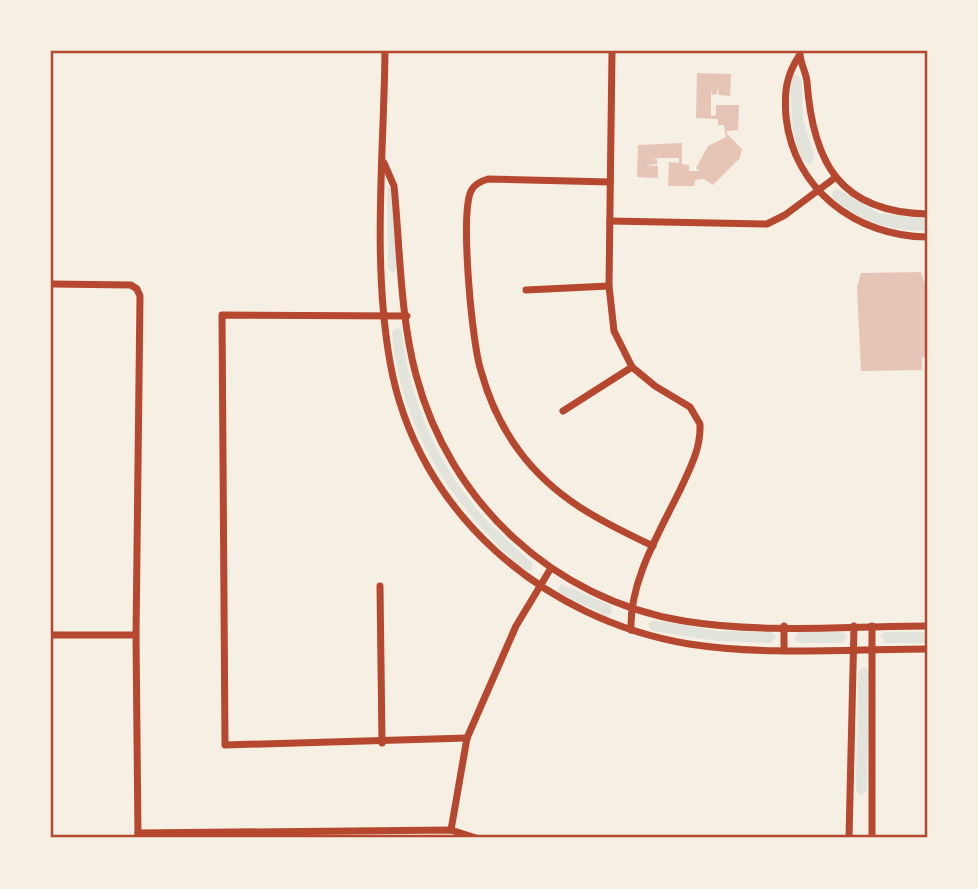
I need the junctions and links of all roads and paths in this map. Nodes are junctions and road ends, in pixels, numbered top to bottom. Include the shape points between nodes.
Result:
1 (385, 51) edge
2 (612, 51) edge
3 (799, 53) edge
4 (384, 162) junction
5 (836, 177) junction
6 (610, 182) junction
7 (818, 190) junction
8 (927, 214) edge
9 (610, 220) junction
10 (927, 237) edge
11 (51, 284) edge
12 (609, 286) junction
13 (526, 290) dead end
14 (407, 316) junction
15 (385, 317) junction
16 (632, 367) junction
17 (563, 411) dead end
18 (653, 546) junction
19 (551, 568) junction
20 (380, 586) dead end
21 (539, 586) junction
22 (630, 606) junction
23 (784, 626) junction
24 (854, 626) junction
25 (872, 626) junction
26 (927, 626) edge
27 (631, 630) junction
28 (51, 635) edge
29 (136, 635) junction
30 (784, 649) junction
31 (852, 649) junction
32 (874, 649) junction
33 (927, 649) edge
34 (467, 738) junction
35 (382, 743) junction
36 (452, 830) junction
37 (427, 834) edge
38 (289, 835) edge
39 (138, 836) edge
40 (476, 838) edge
41 (849, 838) edge
42 (872, 838) edge

1 - 4 street
2 - 6 street
3 - 5 street via 807,77 814,138
3 - 7 street via 786,76 787,124 795,153
4 - 14 street via 394,186
4 - 15 street via 379,224
5 - 7 street
5 - 8 street via 881,207
6 - 9 street
6 - 18 street via 488,179 476,184 468,215 474,342 497,414 541,476 589,516
7 - 9 street via 767,224
7 - 10 street via 840,211 871,228
9 - 12 street
11 - 29 street via 118,284 137,289 141,306
12 - 13 street
12 - 16 street via 614,331
14 - 15 street
14 - 19 street via 423,401 444,450 487,511 512,538
15 - 21 street via 393,380 426,463 471,528
15 - 35 street via 222,315 225,745
16 - 17 street
16 - 18 street via 690,407 701,424 696,454
18 - 22 street
19 - 21 street
19 - 22 street
20 - 35 street
21 - 27 street via 581,611
21 - 34 street via 501,657
22 - 23 street via 700,623
22 - 27 street
23 - 24 street
23 - 30 street
24 - 25 street
24 - 31 street
25 - 26 street
25 - 32 street
27 - 30 street via 708,646
28 - 29 street
29 - 39 street
30 - 31 street
31 - 32 street
31 - 41 street
32 - 33 street
32 - 42 street
34 - 35 street
34 - 36 street
36 - 37 street
36 - 40 street
37 - 38 street
38 - 39 street

